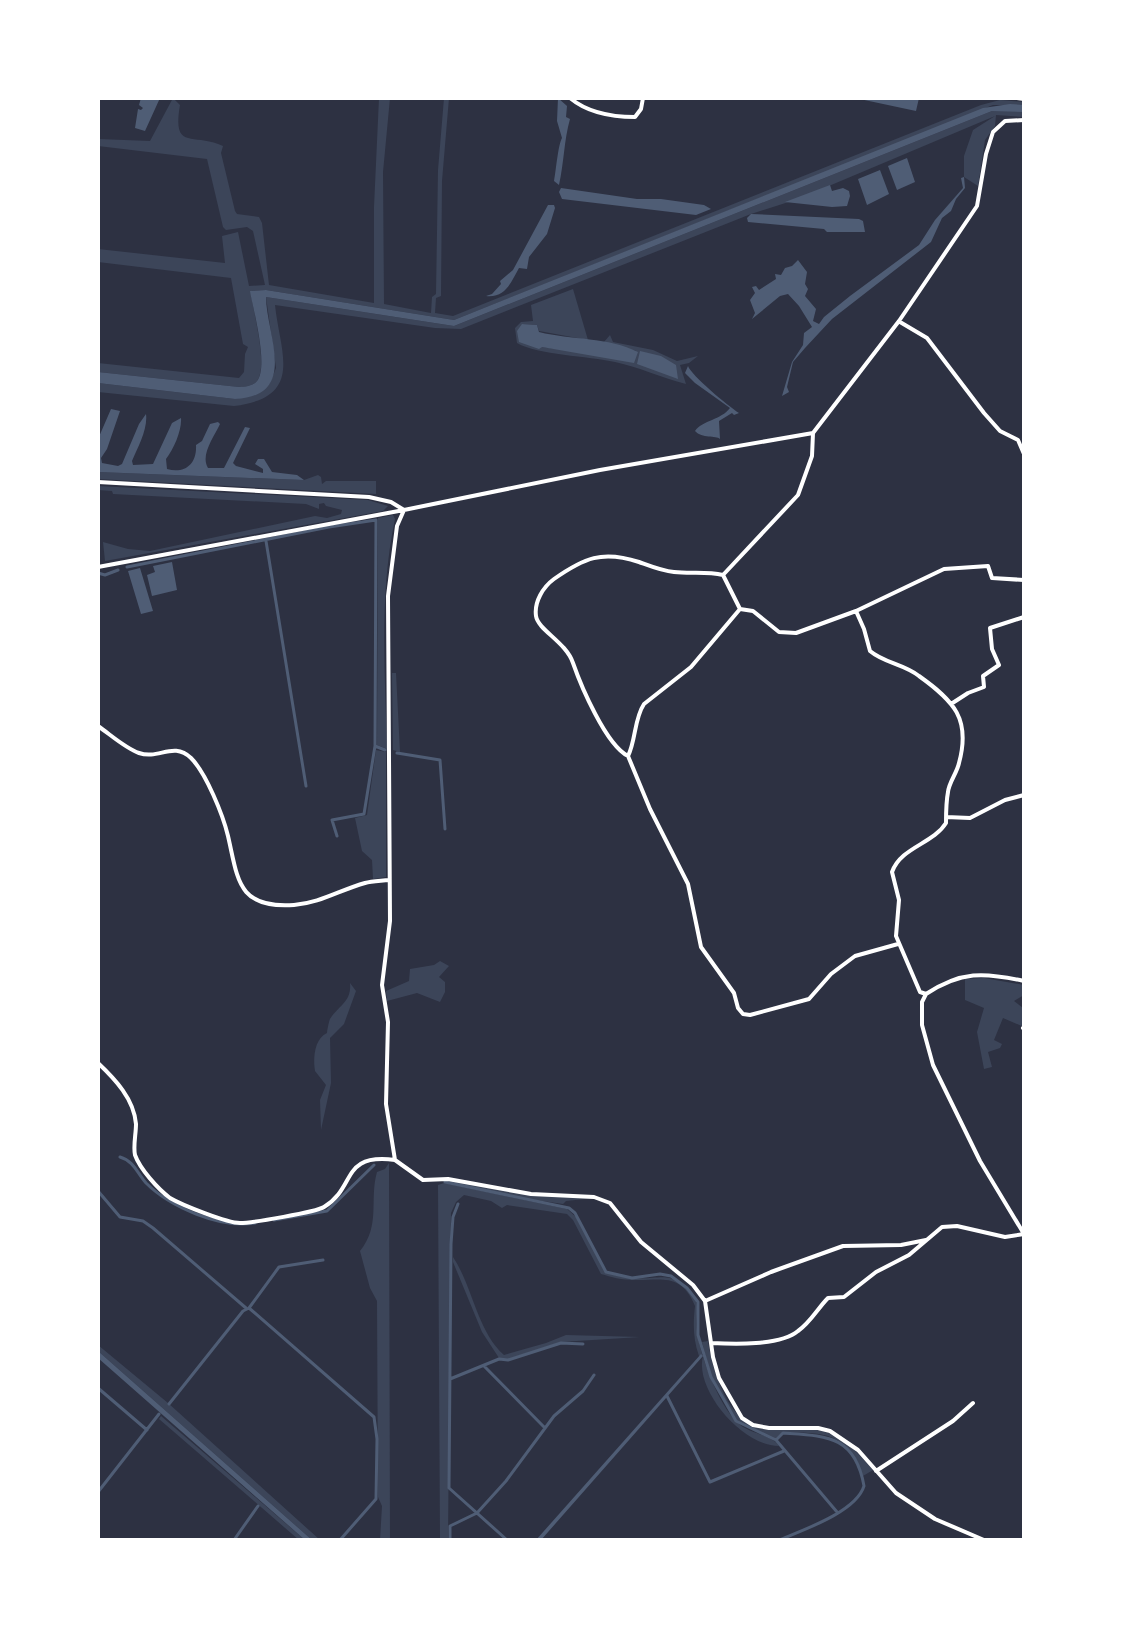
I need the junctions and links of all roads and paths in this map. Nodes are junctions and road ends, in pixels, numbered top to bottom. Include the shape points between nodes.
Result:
1 (570, 98) edge
2 (643, 98) edge
3 (968, 98) edge
4 (996, 98) edge
5 (1017, 98) edge
6 (1024, 99) edge
7 (1024, 120) edge
8 (899, 321) junction
9 (813, 433) junction
10 (1024, 454) edge
11 (98, 482) edge
12 (404, 510) junction
13 (98, 567) edge
14 (723, 575) junction
15 (1024, 580) edge
16 (740, 609) junction
17 (856, 611) junction
18 (1024, 617) edge
19 (951, 704) junction
20 (98, 726) edge
21 (628, 756) junction
22 (1024, 795) edge
23 (946, 817) junction
24 (389, 880) junction
25 (898, 944) junction
26 (1024, 981) edge
27 (926, 994) junction
28 (98, 1063) edge
29 (395, 1160) junction
30 (1024, 1234) edge
31 (926, 1240) junction
32 (705, 1301) junction
33 (711, 1343) junction
34 (973, 1403) dead end
35 (876, 1471) junction
36 (984, 1540) edge

1 - 2 street via 603,114 635,117
3 - 4 street
5 - 6 street
7 - 8 street via 1005,121 993,132 977,206
8 - 9 street
8 - 10 street via 927,338 984,413 1000,431 1018,440
9 - 12 street
9 - 14 street via 812,456 798,495
11 - 12 street via 369,497
12 - 13 street
12 - 24 street via 388,596
14 - 16 street
14 - 21 street via 676,573 599,556 557,577 537,601 536,619 565,647 596,713 619,751
15 - 17 street via 992,578 988,566 944,569
16 - 17 street via 753,611 779,632 796,633
16 - 21 street via 691,667 644,704
17 - 19 street via 872,654 918,674
18 - 19 street via 990,628 999,665 983,676 984,687
19 - 23 street via 963,723 964,740
20 - 24 street via 138,753 180,750 192,759 223,819 234,872 253,897 298,905
21 - 25 street via 688,884 696,936 743,1014 809,999 855,956
22 - 23 street via 970,818
23 - 25 street via 943,828 901,856 894,867
24 - 29 street via 382,985 388,1022 386,1104
25 - 27 street via 920,992
26 - 27 street via 967,975
27 - 30 street via 922,1025 933,1065 980,1161
28 - 29 street via 133,1110 134,1153 141,1167 170,1197 238,1223 323,1208 369,1158
29 - 32 street via 423,1180 448,1179 610,1203 641,1242
30 - 31 street via 1005,1237 949,1225
31 - 32 street via 843,1246
31 - 33 street via 844,1297 828,1298 793,1335 741,1345
32 - 33 street
33 - 35 street via 719,1378 742,1418 769,1428 830,1431 858,1450
34 - 35 street
35 - 36 street via 896,1493 935,1519

